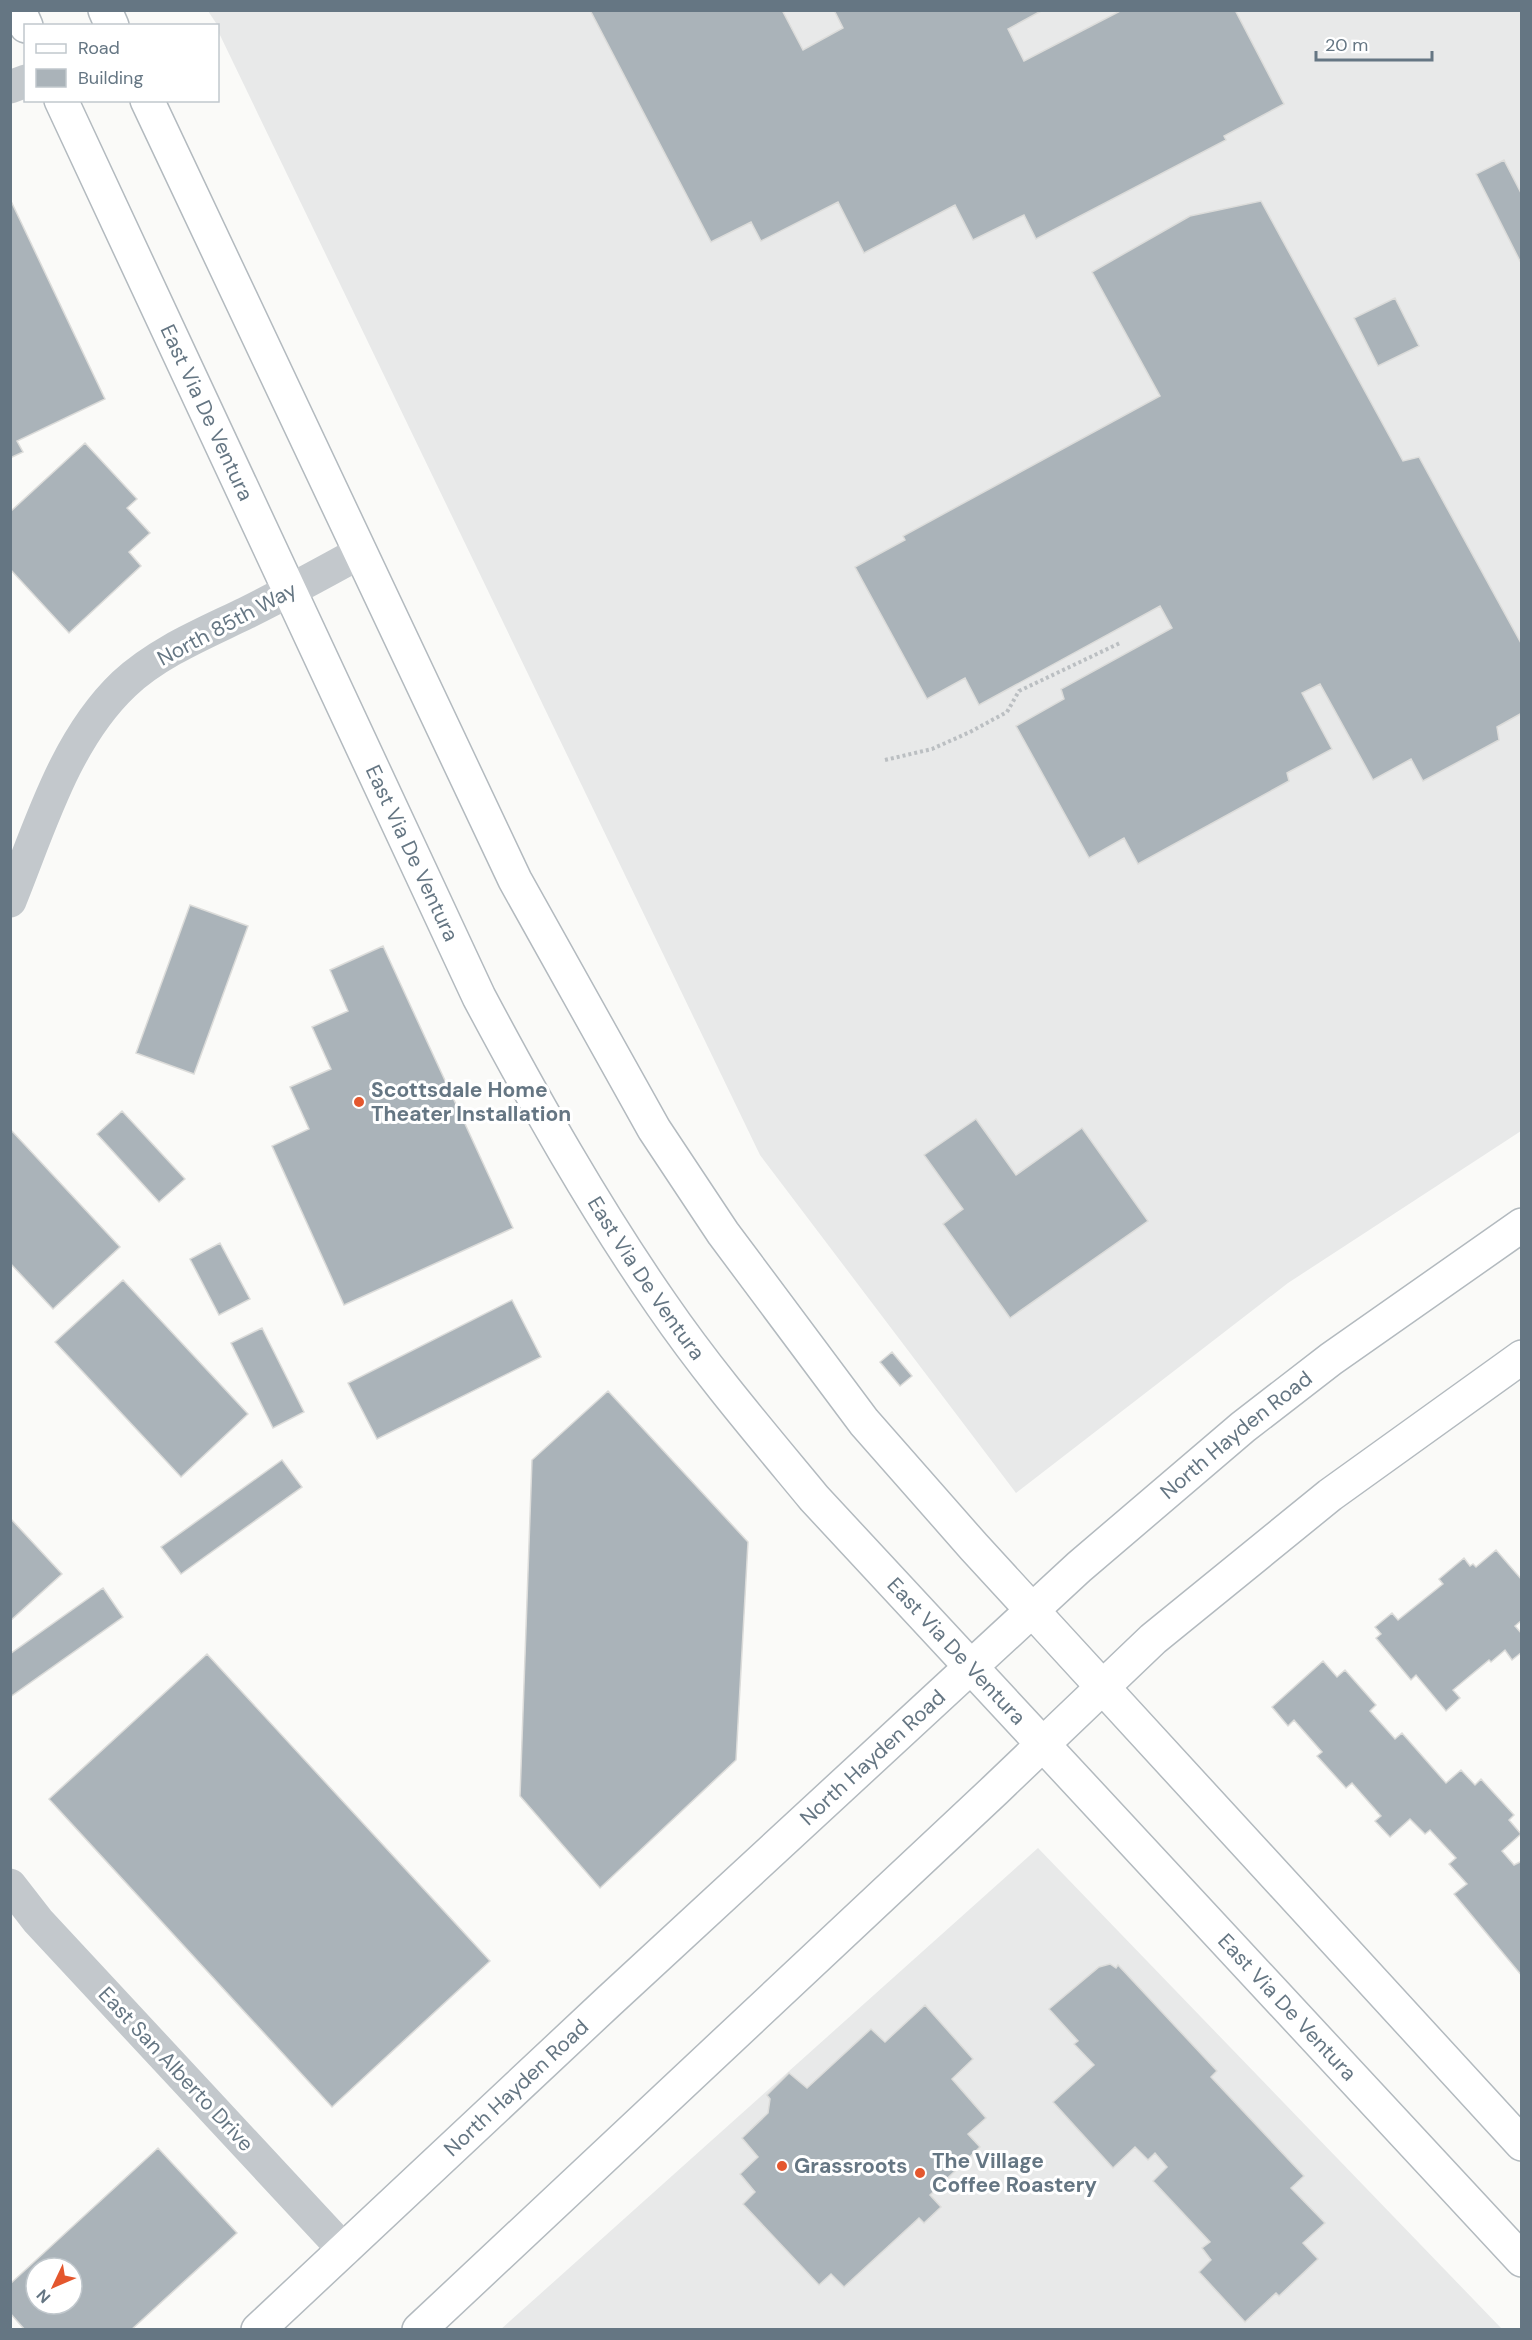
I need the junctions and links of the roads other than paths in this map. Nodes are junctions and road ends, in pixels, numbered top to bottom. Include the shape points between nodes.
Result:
1 (19, 10) edge
2 (105, 10) edge
3 (25, 24) edge
4 (111, 24) edge
5 (62, 102) edge
6 (148, 102) edge
7 (359, 553) junction
8 (291, 591) junction
9 (10, 901) edge
10 (1521, 1225) edge
11 (1521, 1357) edge
12 (1032, 1609) junction
13 (970, 1666) junction
14 (1103, 1686) junction
15 (1043, 1744) junction
16 (10, 1885) edge
17 (1521, 2144) edge
18 (344, 2250) junction
19 (1521, 2260) edge
20 (258, 2330) edge
21 (419, 2330) edge

1 - 3 main road
2 - 4 main road
5 - 8 main road, East Via De Ventura
6 - 7 main road
7 - 8 street, North 85th Way
7 - 12 main road via 515,880 654,1129 723,1233 864,1422
8 - 9 street, North 85th Way via 174,648 125,684 94,720 77,749 47,807
8 - 13 main road, East Via De Ventura via 478,997 526,1086 621,1242 701,1358 814,1498
10 - 12 main road, North Hayden Road via 1243,1427
11 - 14 main road via 1330,1495 1153,1639
12 - 13 main road, North Hayden Road
12 - 14 main road
13 - 15 main road, East Via De Ventura
13 - 18 main road, North Hayden Road
14 - 15 main road
14 - 17 main road
15 - 19 main road, East Via De Ventura
15 - 21 main road
16 - 18 street, East San Alberto Drive via 38,1921
18 - 20 main road, North Hayden Road

